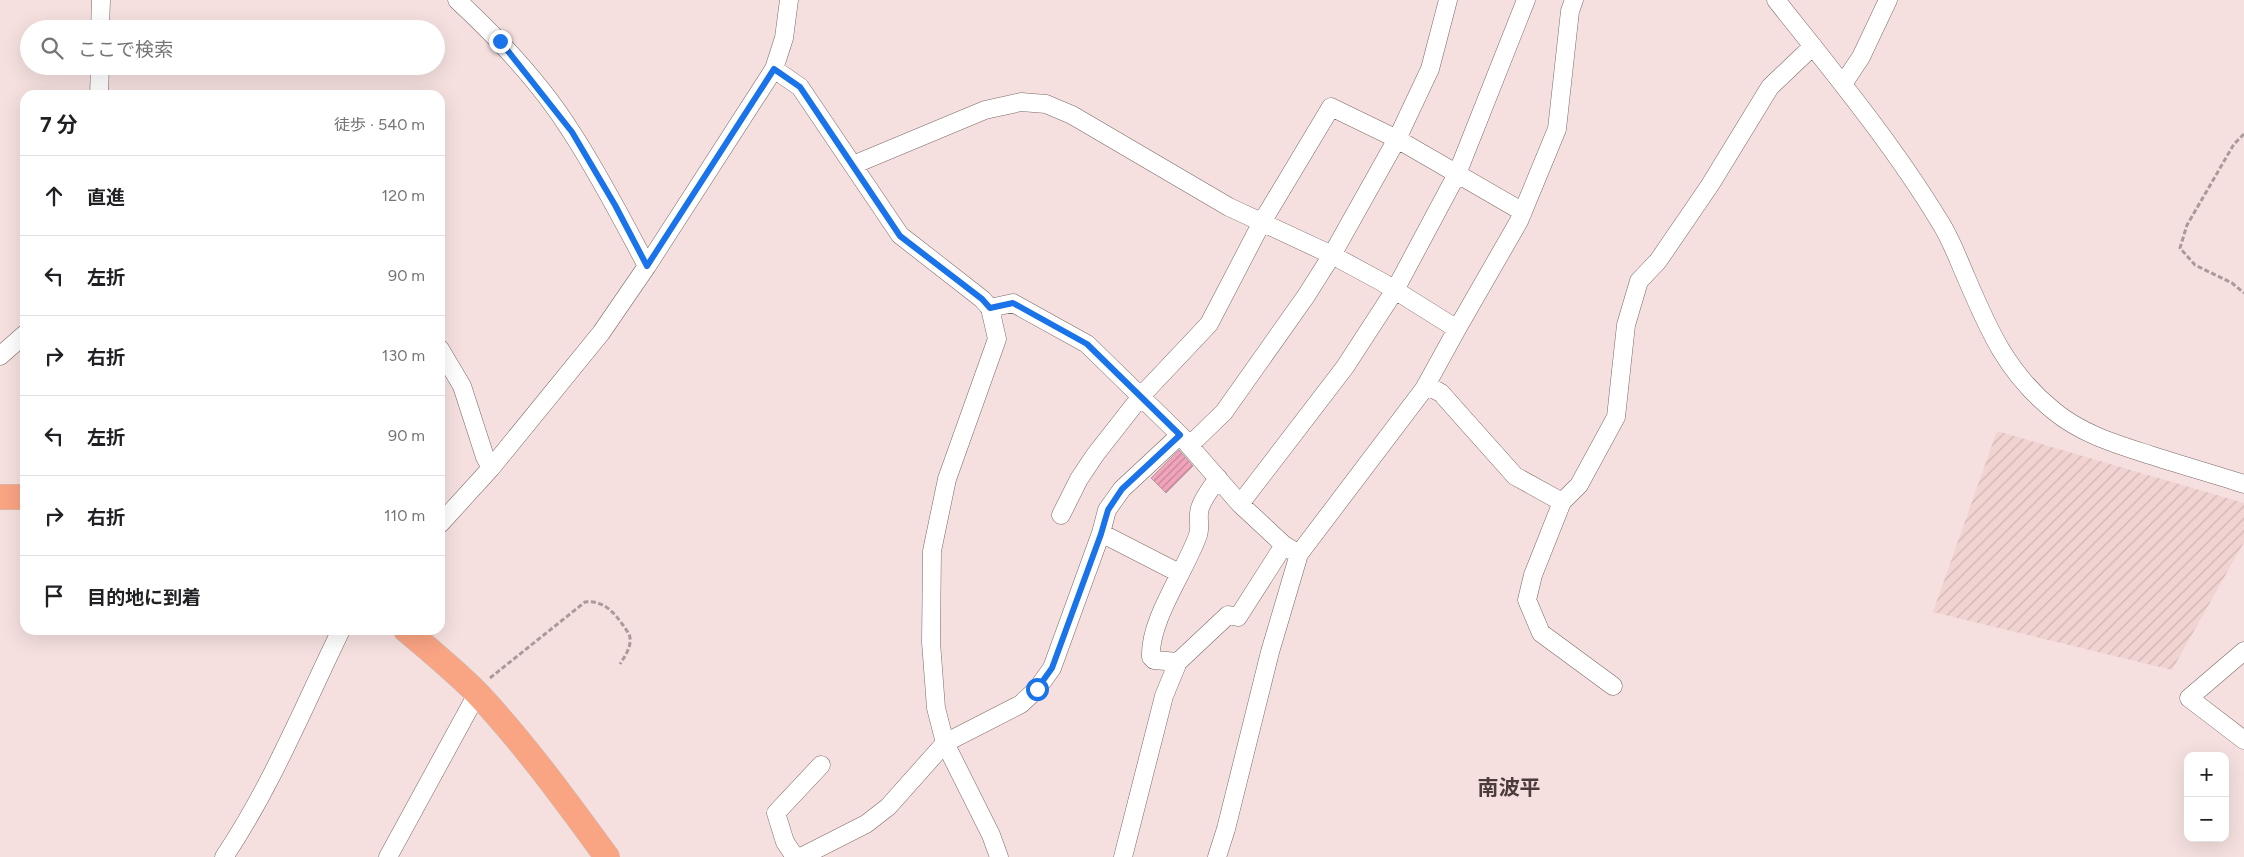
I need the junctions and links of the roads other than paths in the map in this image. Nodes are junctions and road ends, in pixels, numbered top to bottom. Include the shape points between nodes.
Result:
1 (101, 0) edge
2 (457, 0) edge
3 (789, 0) edge
4 (1448, 0) edge
5 (1526, 0) edge
6 (1574, 0) edge
7 (1776, 0) edge
8 (1888, 0) edge
9 (100, 20) edge
10 (1813, 46) junction
11 (774, 69) junction
12 (100, 75) edge
13 (1843, 84) junction
14 (99, 90) edge
15 (1397, 138) junction
16 (853, 165) junction
17 (1457, 174) junction
18 (1523, 212) junction
19 (1262, 222) junction
20 (1332, 255) junction
21 (647, 266) junction
22 (1395, 290) junction
23 (990, 308) junction
24 (1457, 328) junction
25 (20, 338) edge
26 (0, 356) edge
27 (445, 357) edge
28 (1426, 385) junction
29 (1142, 395) junction
30 (1185, 440) junction
31 (491, 468) junction
32 (1218, 478) junction
33 (2244, 484) edge
34 (0, 497) edge
35 (20, 497) edge
36 (1562, 502) junction
37 (1240, 504) junction
38 (1061, 515) dead end
39 (445, 519) edge
40 (1101, 534) junction
41 (1284, 544) junction
42 (1300, 554) junction
43 (1179, 573) junction
44 (339, 635) edge
45 (412, 635) edge
46 (2244, 651) edge
47 (1178, 662) junction
48 (1612, 686) dead end
49 (477, 694) junction
50 (2244, 740) edge
51 (945, 743) junction
52 (821, 766) dead end
53 (224, 857) edge
54 (388, 857) edge
55 (607, 857) edge
56 (795, 857) edge
57 (801, 857) edge
58 (999, 857) edge
59 (1123, 857) edge
60 (1217, 857) edge

1 - 9 street
2 - 21 street via 500,41 572,132
3 - 11 street via 784,38
4 - 15 street via 1430,69
5 - 17 street
6 - 18 street via 1570,11 1557,129
7 - 10 street
8 - 13 street via 1861,57
10 - 13 street
10 - 36 street via 1770,87 1705,193 1658,261 1639,281 1626,325 1616,417 1579,485
11 - 16 street via 800,87
11 - 21 street
12 - 14 street
13 - 33 street via 1899,157 1942,224 1987,326 2014,372 2035,393 2055,412 2110,442
15 - 17 street
15 - 19 street via 1331,107
15 - 20 street
16 - 19 street via 985,110 1020,102 1046,104 1072,114 1229,207
16 - 23 street via 900,236 933,259
17 - 18 street
17 - 22 street
18 - 24 street
19 - 20 street
19 - 29 street via 1209,324
20 - 22 street
20 - 30 street via 1224,412
21 - 31 street via 601,332
22 - 24 street
22 - 37 street via 1345,367
23 - 29 street via 1013,303 1087,344
23 - 51 street via 997,339 947,479 932,550 931,642 936,708
24 - 28 street
25 - 26 street
27 - 31 street via 462,386 484,457
28 - 36 street via 1440,393 1515,476
28 - 42 street
29 - 30 street
29 - 38 street via 1079,479
30 - 32 street
30 - 40 street via 1122,489 1108,510
31 - 39 street
32 - 37 street
32 - 43 street via 1200,508 1199,534
34 - 35 highway
36 - 48 street via 1527,600 1541,633
37 - 41 street
40 - 43 street
40 - 51 street via 1052,668 1037,689 1022,704
41 - 42 street
41 - 47 street via 1238,617 1228,615
42 - 60 street via 1270,652
43 - 47 street via 1150,648 1154,660
44 - 53 street via 269,780
45 - 49 highway
46 - 50 street via 2189,698
47 - 59 street via 1164,696
49 - 54 street
49 - 55 highway via 537,765
51 - 57 street via 888,807 866,824
51 - 58 street
52 - 56 street via 776,813 785,842

